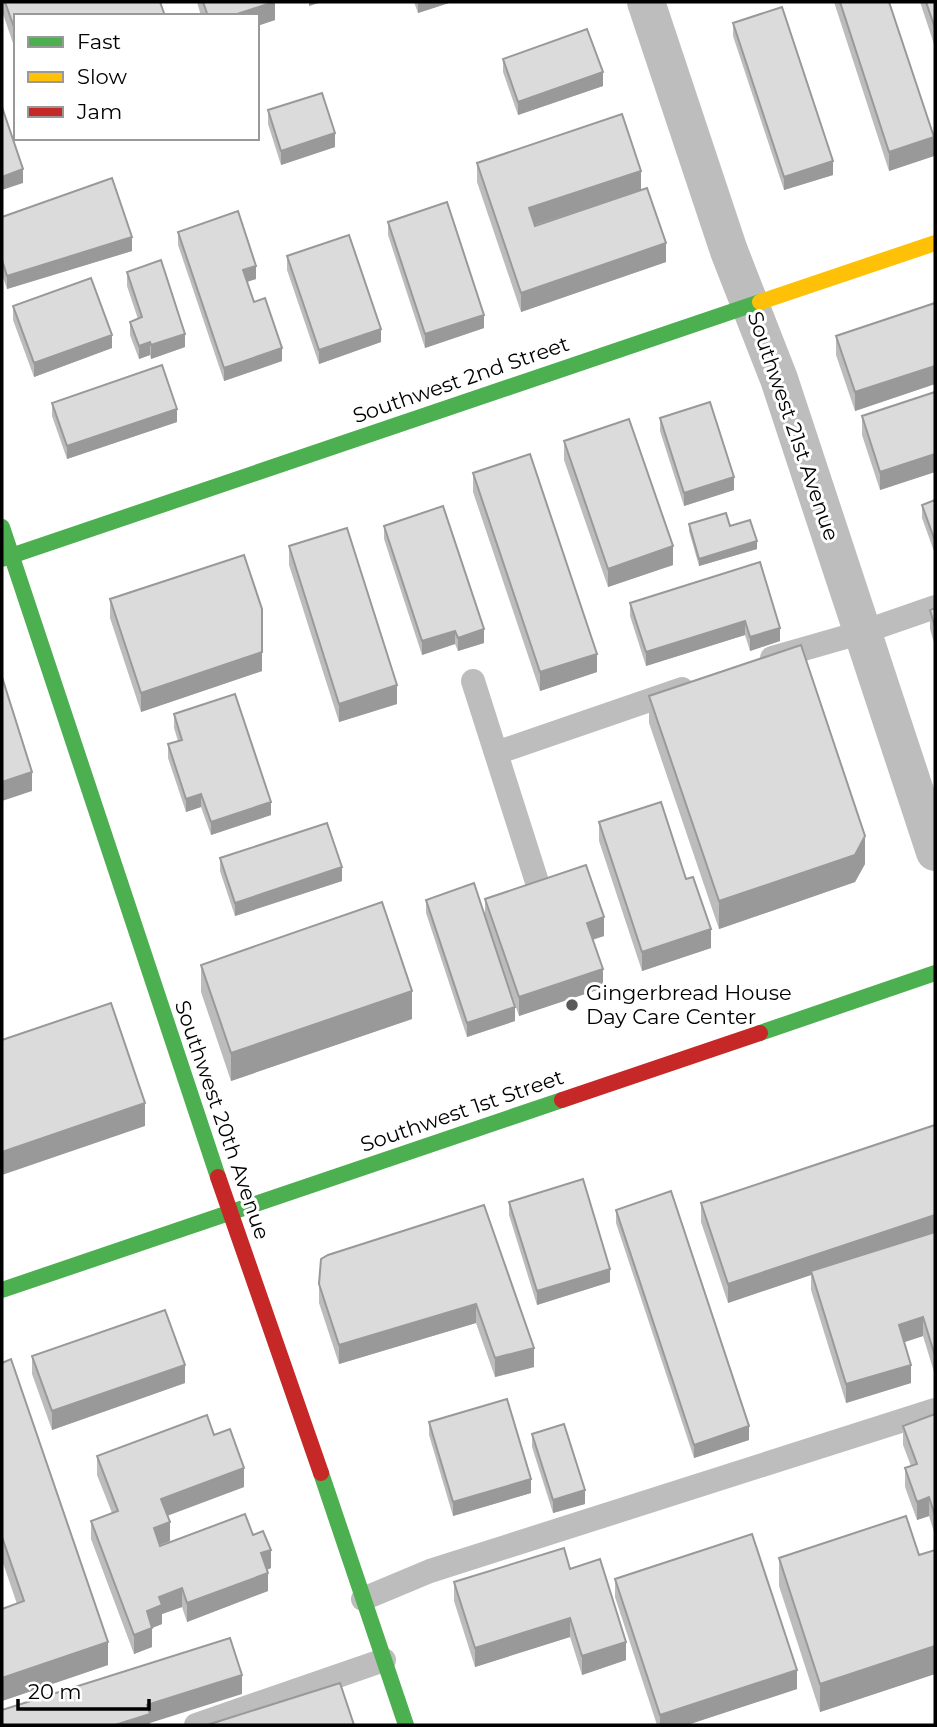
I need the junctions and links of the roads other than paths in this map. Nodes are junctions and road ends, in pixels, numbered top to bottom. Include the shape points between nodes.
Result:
1 (646, 2) edge
2 (935, 243) edge
3 (751, 305) junction
4 (2, 527) edge
5 (7, 558) edge
6 (935, 607) edge
7 (863, 632) junction
8 (752, 665) edge
9 (473, 681) dead end
10 (700, 683) edge
11 (496, 753) junction
12 (935, 852) edge
13 (537, 882) edge
14 (935, 973) edge
15 (232, 1212) junction
16 (2, 1290) edge
17 (935, 1410) edge
18 (363, 1599) junction
19 (384, 1660) junction
20 (196, 1725) edge
21 (406, 1725) edge

1 - 3 street, Southwest 21st Avenue
2 - 3 street, Southwest 2nd Street
3 - 5 street, Southwest 2nd Street
3 - 7 street, Southwest 21st Avenue
4 - 5 street, Southwest 20th Avenue
5 - 15 street, Southwest 20th Avenue
6 - 7 lane
7 - 8 lane
7 - 12 street, Southwest 21st Avenue
9 - 11 lane
10 - 11 lane
11 - 13 lane
14 - 15 street, Southwest 1st Street
15 - 16 street, Southwest 1st Street
15 - 18 street, Southwest 20th Avenue
17 - 18 lane via 430,1571
18 - 19 street, Southwest 20th Avenue
19 - 20 lane
19 - 21 street, Southwest 20th Avenue

